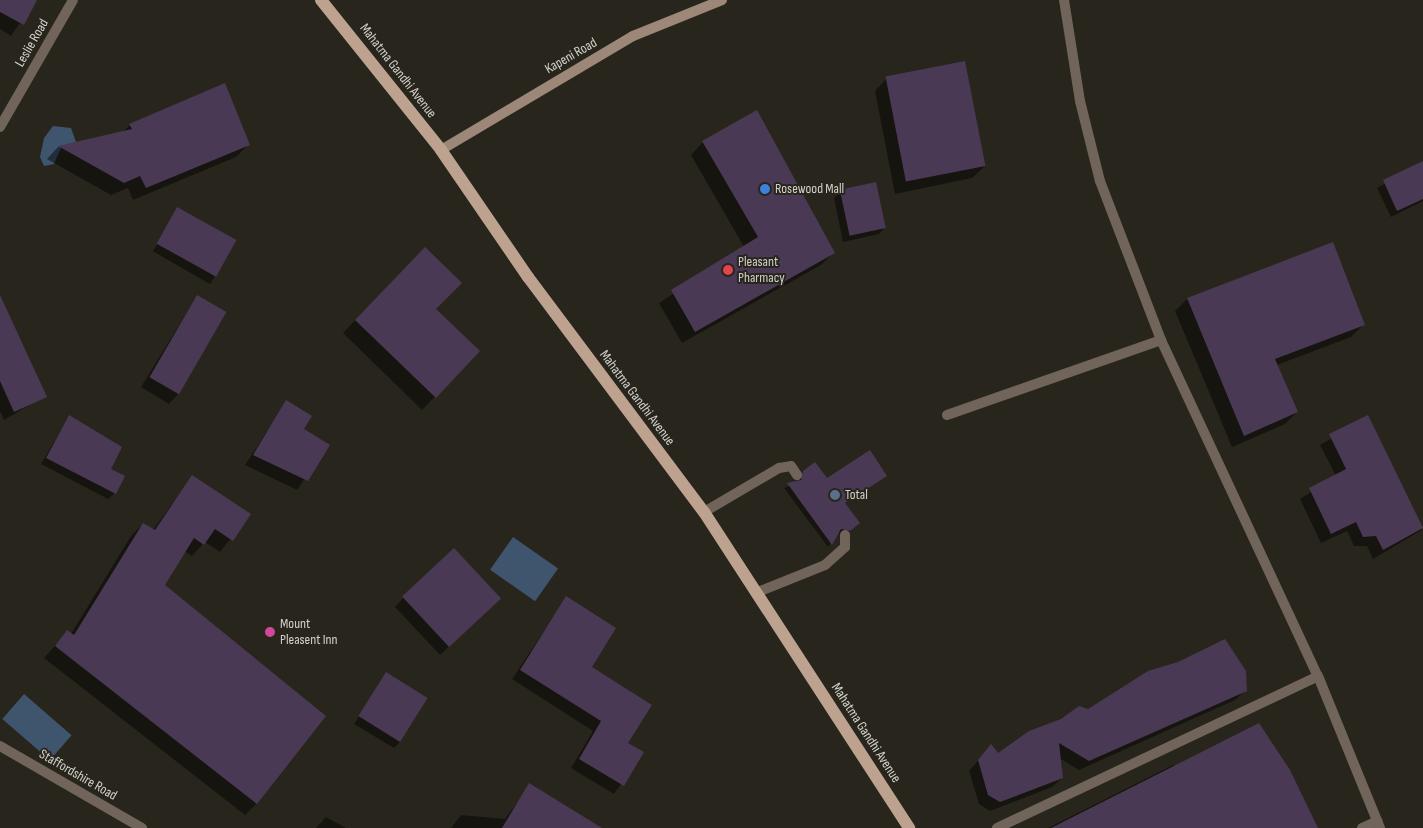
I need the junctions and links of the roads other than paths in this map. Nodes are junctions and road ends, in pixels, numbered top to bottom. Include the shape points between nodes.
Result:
1 (73, 0) edge
2 (321, 0) edge
3 (722, 0) edge
4 (1064, 0) edge
5 (0, 127) edge
6 (441, 150) junction
7 (1161, 340) junction
8 (947, 415) dead end
9 (798, 475) dead end
10 (704, 512) junction
11 (844, 535) dead end
12 (758, 592) junction
13 (1318, 676) junction
14 (0, 746) edge
15 (1379, 824) edge
16 (142, 828) edge
17 (909, 828) edge
18 (997, 828) edge
19 (1362, 828) edge

1 - 5 street, Leslie Road
2 - 6 main road, Mahatma Gandhi Avenue
3 - 6 main road, Kapeni Road via 633,36
4 - 7 street via 1080,101 1100,181
6 - 10 main road, Mahatma Gandhi Avenue via 528,277
7 - 8 street
7 - 13 street
9 - 10 street via 791,466 779,468
10 - 12 main road, Mahatma Gandhi Avenue
11 - 12 street via 845,547 825,565
12 - 17 main road, Mahatma Gandhi Avenue
13 - 15 street
13 - 18 street
14 - 16 street, Staffordshire Road
15 - 19 street

